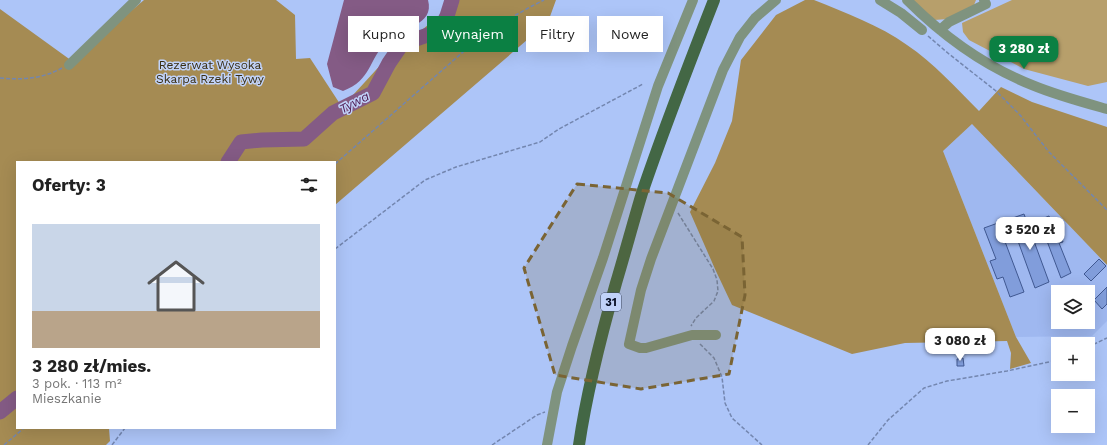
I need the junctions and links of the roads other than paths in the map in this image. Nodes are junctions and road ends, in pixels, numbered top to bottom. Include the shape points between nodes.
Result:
1 (136, 0) edge
2 (693, 0) edge
3 (714, 0) edge
4 (776, 0) edge
5 (880, 0) edge
6 (907, 0) edge
7 (984, 0) edge
8 (922, 30) road end
9 (940, 30) junction
10 (69, 65) road end
11 (1107, 109) edge
12 (716, 334) dead end
13 (547, 445) edge
14 (579, 445) edge

1 - 10 street
2 - 13 street via 658,86 603,258 562,375
3 - 14 main road, 31 via 633,222 594,362
4 - 12 street via 755,18 740,37 723,70 653,253 641,290 629,344 646,348 692,335
5 - 8 street
6 - 9 street
7 - 9 street via 986,4 949,22
9 - 11 street via 973,55 1010,76

